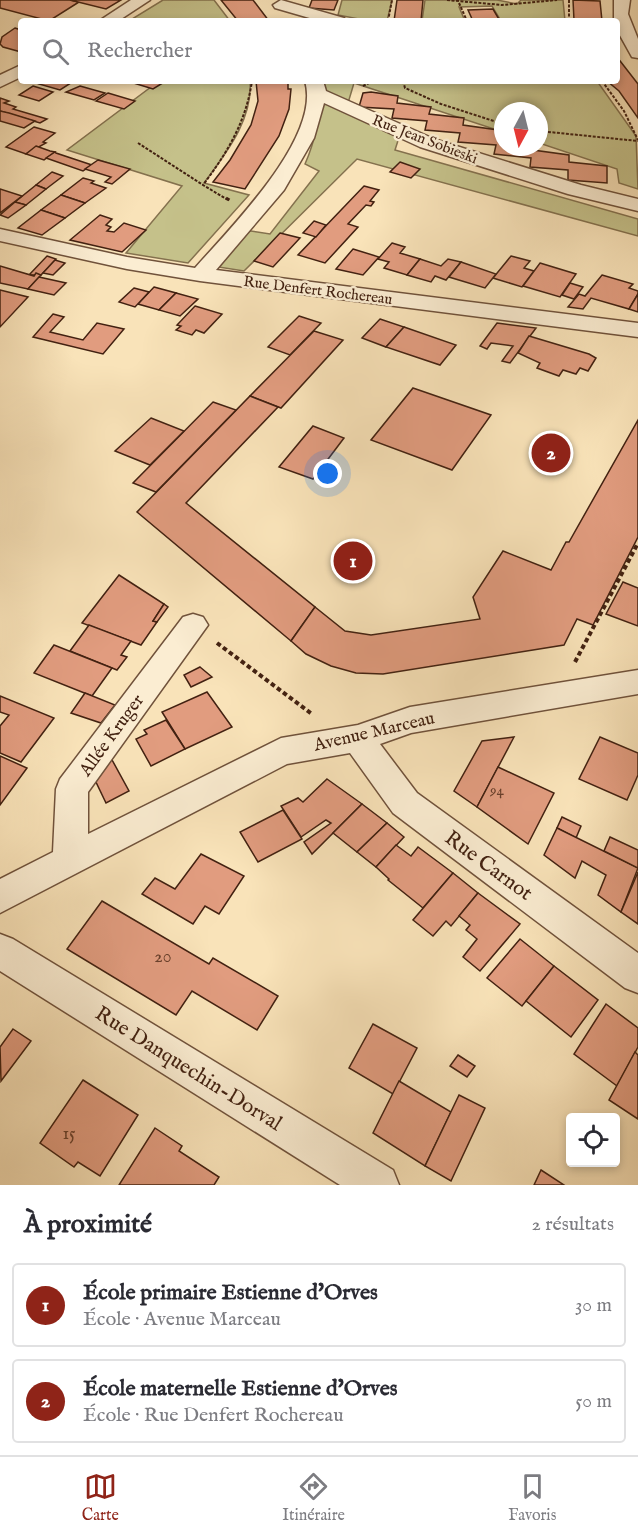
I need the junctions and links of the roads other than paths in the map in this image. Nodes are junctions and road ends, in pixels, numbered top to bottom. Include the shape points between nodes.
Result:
1 (142, 0) edge
2 (622, 0) edge
3 (278, 3) edge
4 (112, 18) edge
5 (290, 18) edge
6 (328, 18) edge
7 (631, 44) edge
8 (18, 72) edge
9 (0, 82) edge
10 (316, 88) edge
11 (638, 205) edge
12 (0, 235) edge
13 (200, 275) junction
14 (638, 330) edge
15 (193, 625) road end
16 (638, 682) edge
17 (358, 738) junction
18 (70, 860) junction
19 (0, 897) edge
20 (0, 951) edge
21 (638, 975) edge
22 (378, 1185) edge

1 - 4 street
2 - 7 street via 619,8
3 - 5 street
3 - 6 street
8 - 9 street
10 - 11 street, Rue Jean Sobieski via 427,143 575,190
10 - 13 street via 305,138 273,189
12 - 13 street, Rue Denfert Rochereau
13 - 14 street, Rue Denfert Rochereau
15 - 18 street, Allée Kruger via 72,789
16 - 17 street, Avenue Marceau via 410,720
17 - 18 street, Avenue Marceau via 281,751
17 - 21 street, Rue Carnot via 405,803
18 - 19 street, Avenue Marceau
20 - 22 street, Rue Danquechin-Dorval

